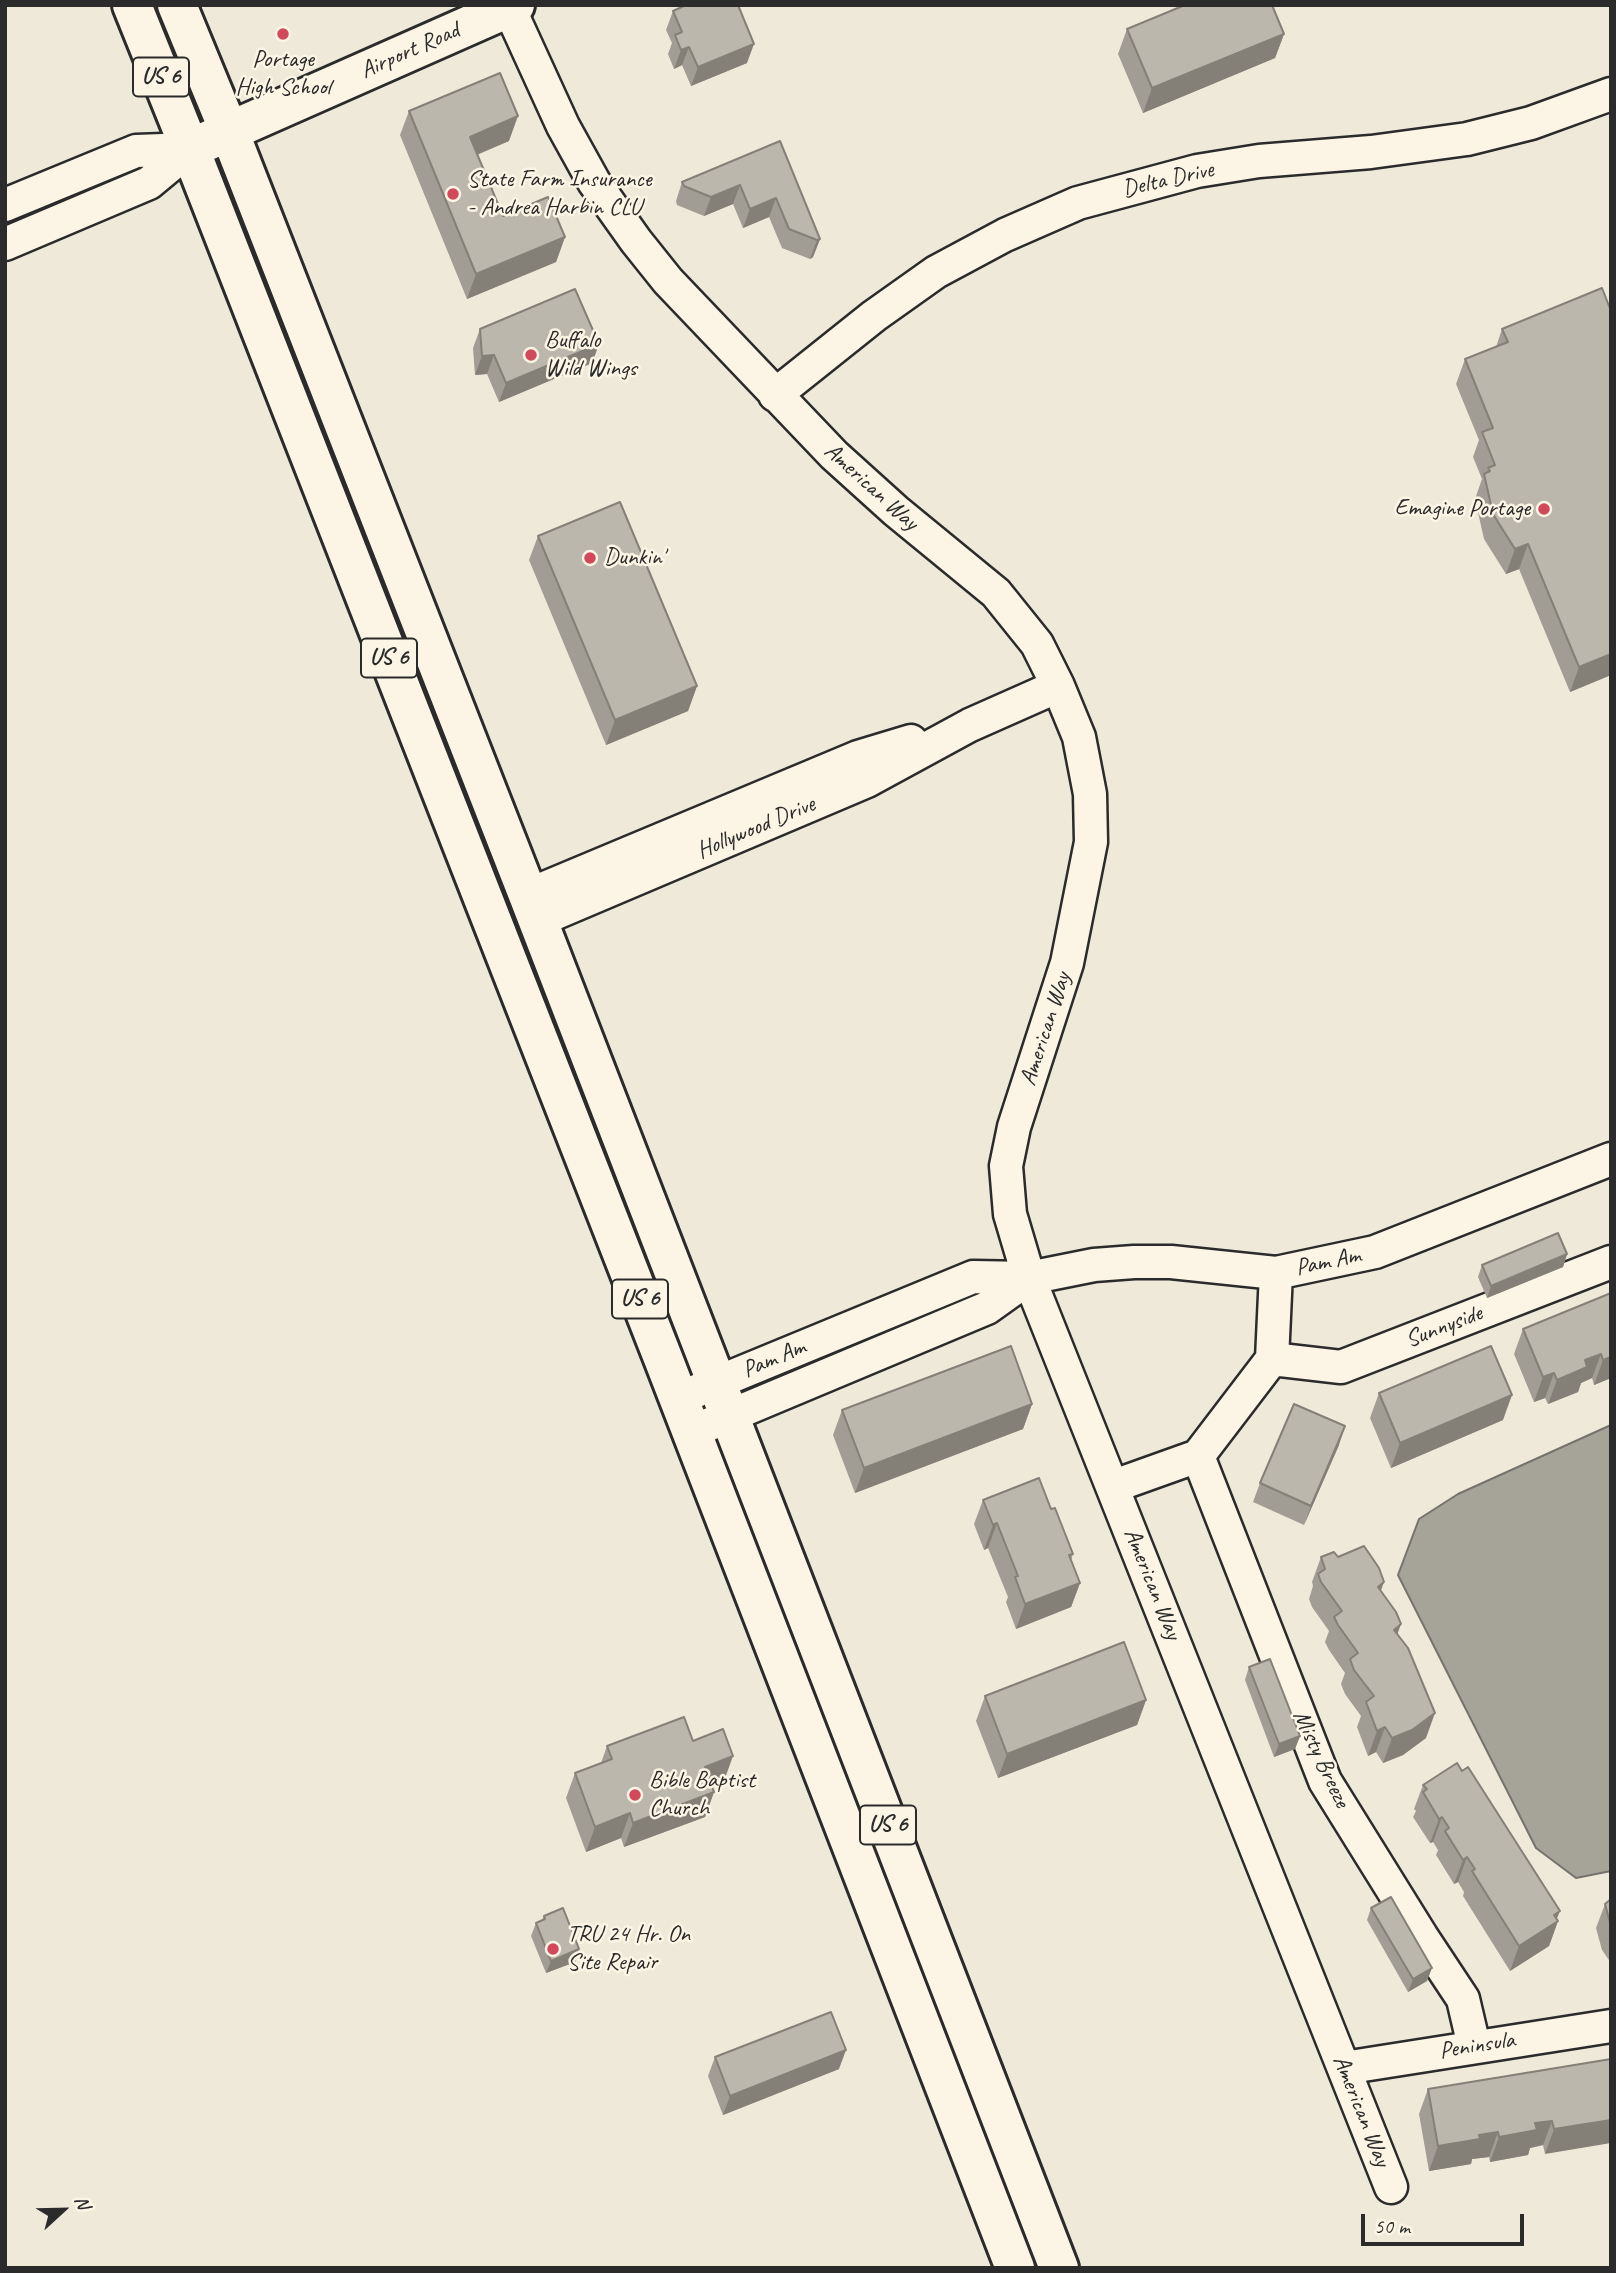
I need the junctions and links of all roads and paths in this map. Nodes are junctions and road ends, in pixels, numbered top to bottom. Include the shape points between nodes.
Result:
1 (132, 5) edge
2 (177, 5) edge
3 (512, 6) edge
4 (1611, 94) edge
5 (229, 131) junction
6 (190, 149) junction
7 (5, 205) edge
8 (5, 244) edge
9 (775, 395) junction
10 (1058, 686) junction
11 (532, 908) junction
12 (1611, 1159) edge
13 (1611, 1262) edge
14 (1276, 1273) junction
15 (1029, 1278) junction
16 (1272, 1359) junction
17 (723, 1399) junction
18 (685, 1416) junction
19 (1198, 1456) junction
20 (1114, 1486) junction
21 (1611, 2025) edge
22 (1474, 2046) junction
23 (1344, 2068) junction
24 (1391, 2187) dead end
25 (1015, 2268) edge
26 (1059, 2268) edge

1 - 6 main road, US 6
2 - 5 main road, US 6
3 - 5 main road, Airport Road
3 - 9 street, American Way via 563,126 594,182 668,281
4 - 9 street, Delta Drive via 1531,123 1467,139 1259,160 1078,203 936,272
5 - 6 main road, Airport Road
5 - 11 main road, US 6 / US 6
6 - 7 street via 136,151
6 - 8 street via 149,183
6 - 18 main road, US 6
9 - 10 street, American Way via 885,502 996,593 1037,644
10 - 11 street, Hollywood Drive via 970,724 867,781
10 - 15 street, American Way via 1079,737 1090,794 1091,842 1067,963 1014,1127 1006,1166 1010,1214
11 - 17 main road, US 6 / US 6
12 - 14 street, Pam Am via 1375,1252
13 - 16 street, Sunnyside via 1341,1367
14 - 15 street, Pam Am via 1134,1262
14 - 16 street
15 - 17 street, Pam Am via 972,1277
15 - 20 street, American Way
16 - 19 street
17 - 18 street, Pam Am
17 - 26 main road, US 6
18 - 25 main road, US 6
19 - 20 street
19 - 22 street, Misty Breeze via 1325,1781 1463,1999
20 - 23 street, American Way
21 - 22 street, Peninsula
22 - 23 street, Peninsula
23 - 24 street, American Way

